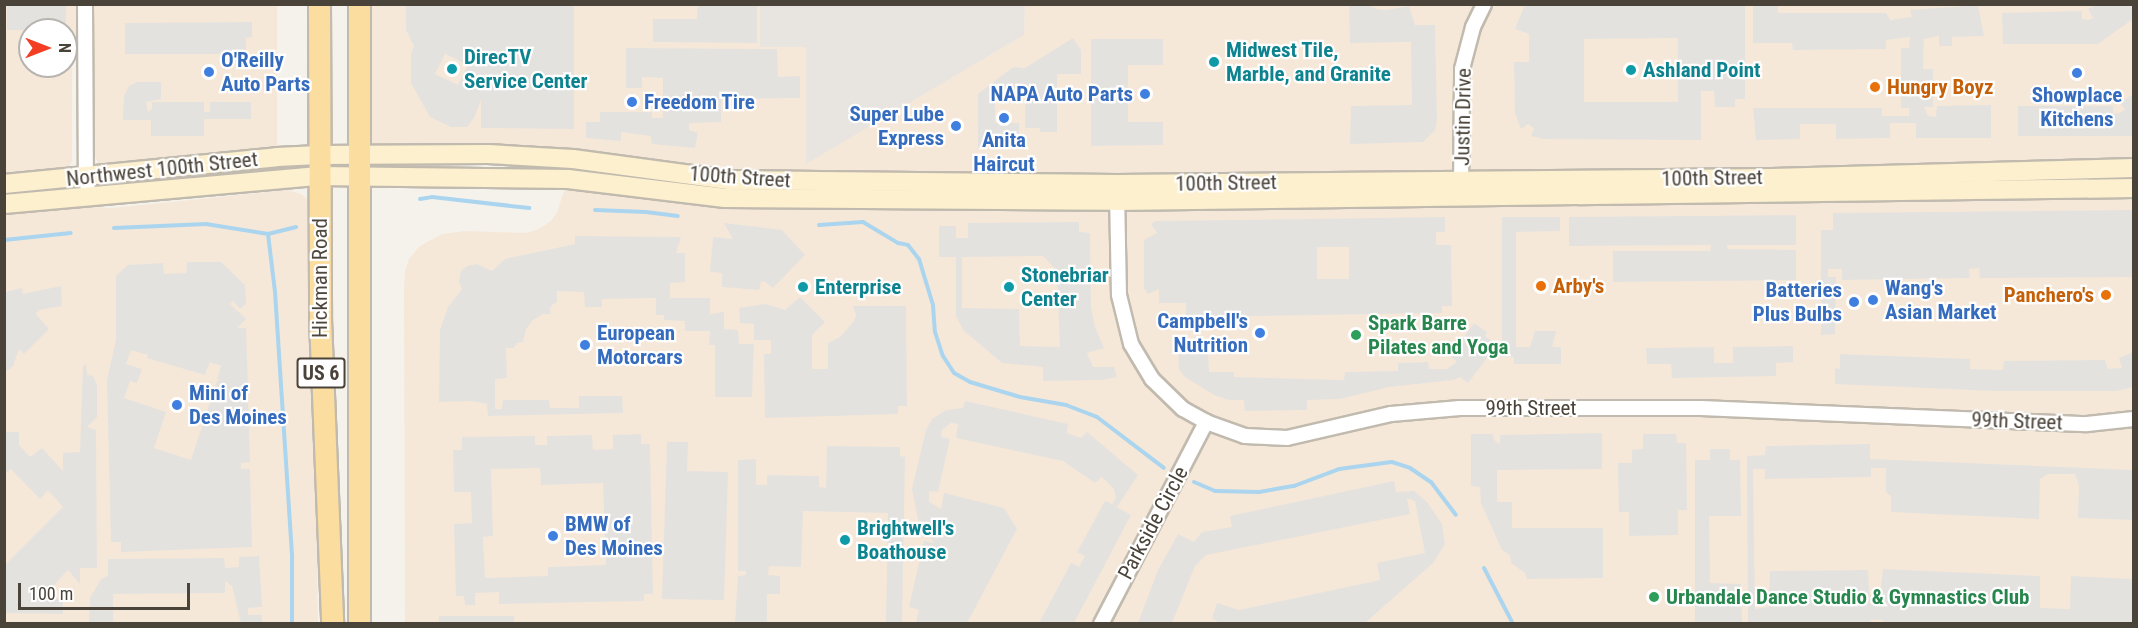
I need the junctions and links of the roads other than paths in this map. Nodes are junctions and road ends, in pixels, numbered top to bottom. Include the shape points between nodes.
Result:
1 (85, 4) edge
2 (319, 4) edge
3 (359, 4) edge
4 (1484, 4) edge
5 (319, 155) junction
6 (359, 166) junction
7 (2133, 168) edge
8 (86, 176) junction
9 (319, 176) junction
10 (4, 184) edge
11 (2133, 188) edge
12 (1461, 190) junction
13 (1117, 193) junction
14 (89, 197) junction
15 (4, 204) edge
16 (2133, 419) edge
17 (1206, 422) junction
18 (332, 624) edge
19 (359, 624) edge
20 (1101, 624) edge

1 - 8 street
2 - 5 main road, Hickman Road / US 6
3 - 6 main road, Hickman Road / US 6
4 - 12 street, Justin Drive via 1473,27 1462,69
5 - 6 main road, 100th Street
5 - 8 main road, Northwest 100th Street
5 - 9 main road, Hickman Road / US 6
6 - 9 main road, 100th Street
6 - 13 main road, 100th Street via 568,179 725,198
6 - 19 main road, Hickman Road / US 6
7 - 12 main road, 100th Street
8 - 10 main road, Northwest 100th Street
8 - 14 street
9 - 14 main road, Northwest 100th Street
9 - 18 main road, Hickman Road / US 6 via 321,396
11 - 12 main road, 100th Street
12 - 13 main road, 100th Street
13 - 17 street, 99th Street via 1119,295 1131,344 1152,379 1167,395
14 - 15 main road, Northwest 100th Street
16 - 17 street, 99th Street via 2087,424 1701,408 1460,408 1391,414 1310,435 1277,438 1245,436
17 - 20 street, Parkside Circle

